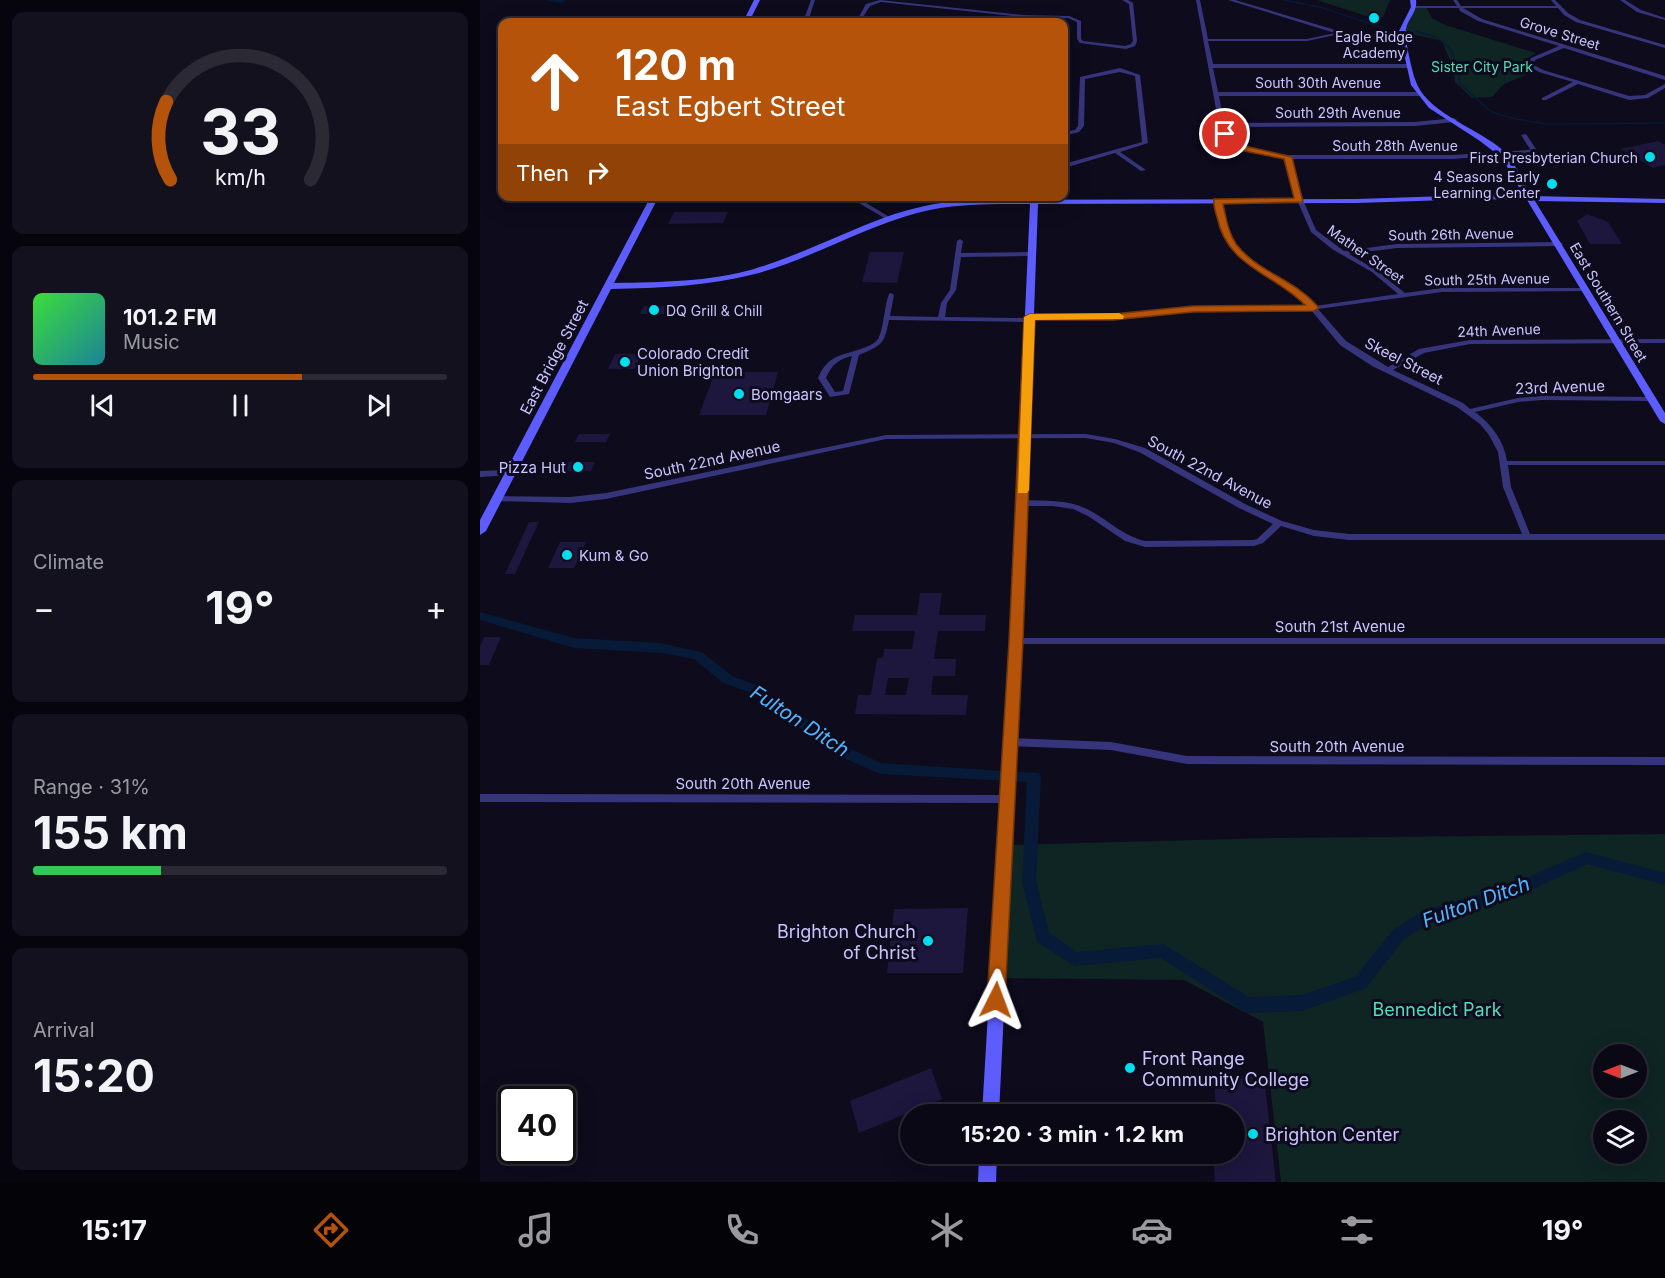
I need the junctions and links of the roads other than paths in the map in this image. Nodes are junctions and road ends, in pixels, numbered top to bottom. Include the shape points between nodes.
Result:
1 (757, 0) edge
2 (813, 0) edge
3 (1124, 0) edge
4 (1198, 0) edge
5 (1230, 0) edge
6 (1455, 0) edge
7 (1553, 0) edge
8 (1622, 0) edge
9 (1413, 3) edge
10 (1460, 7) junction
11 (1559, 7) junction
12 (748, 18) edge
13 (806, 18) edge
14 (860, 18) edge
15 (1665, 19) edge
16 (1339, 33) junction
17 (1204, 40) junction
18 (1404, 41) junction
19 (1562, 46) junction
20 (1665, 47) edge
21 (1210, 66) junction
22 (1410, 66) junction
23 (1665, 78) edge
24 (1576, 82) junction
25 (1665, 86) edge
26 (1216, 94) junction
27 (1420, 94) junction
28 (1544, 99) dead end
29 (1454, 120) junction
30 (1222, 125) junction
31 (1068, 133) edge
32 (1524, 135) dead end
33 (1117, 152) junction
34 (1502, 154) junction
35 (1287, 157) junction
36 (1068, 165) edge
37 (1143, 170) dead end
38 (1665, 194) edge
39 (1529, 197) junction
40 (1300, 200) junction
41 (652, 201) edge
42 (856, 201) edge
43 (1034, 201) junction
44 (1218, 201) junction
45 (1565, 201) junction
46 (1665, 201) edge
47 (888, 218) junction
48 (1546, 223) junction
49 (960, 241) dead end
50 (1560, 244) junction
51 (1343, 253) junction
52 (1031, 254) junction
53 (958, 255) junction
54 (608, 286) junction
55 (1587, 290) junction
56 (1402, 294) junction
57 (891, 295) dead end
58 (1314, 308) junction
59 (887, 318) junction
60 (941, 318) junction
61 (1029, 319) junction
62 (1617, 341) junction
63 (1665, 341) edge
64 (856, 354) junction
65 (1388, 370) junction
66 (1652, 399) junction
67 (1470, 411) junction
68 (1665, 422) edge
69 (1024, 435) junction
70 (1504, 463) junction
71 (1665, 463) edge
72 (510, 473) junction
73 (480, 474) edge
74 (497, 499) junction
75 (1022, 503) junction
76 (1279, 523) junction
77 (480, 531) edge
78 (1527, 537) junction
79 (1665, 537) edge
80 (1016, 641) junction
81 (1665, 641) edge
82 (1010, 742) junction
83 (1665, 761) edge
84 (1006, 791) junction
85 (480, 798) edge
86 (990, 1104) edge
87 (988, 1164) edge
88 (987, 1182) edge

1 - 12 street
2 - 13 street
3 - 14 street via 1131,3 1135,41 1126,48 1082,42 1078,21 1065,16 1023,16 881,1 868,5
4 - 17 street
5 - 16 street
6 - 10 street, Grove Street
7 - 11 street
8 - 15 street via 1639,11
9 - 10 street
9 - 18 street via 1403,22
10 - 11 street
10 - 19 street, Grove Street via 1480,20
11 - 20 street via 1578,21
16 - 17 street via 1316,40
16 - 18 street
17 - 21 street
18 - 22 street
19 - 23 street, Grove Street
19 - 24 street via 1530,63 1541,71
21 - 22 street
21 - 26 street
22 - 27 street
24 - 25 street via 1633,98 1646,97
24 - 28 street
26 - 27 street, South 30th Avenue
26 - 30 street
27 - 29 street
29 - 30 street, South 29th Avenue via 1415,124
29 - 34 street
30 - 35 street via 1227,137 1241,146
31 - 33 street via 1081,126 1082,78 1132,71 1139,80 1145,143
32 - 34 street, South 28th Avenue via 1531,152
33 - 36 street
33 - 37 street
34 - 35 street, South 28th Avenue
34 - 39 street, East Southern Street
35 - 40 street, Mather Street
38 - 39 street
39 - 40 street
39 - 45 street
39 - 48 street, East Southern Street
40 - 44 street
40 - 51 street, Mather Street via 1313,231
41 - 54 street, East Bridge Street
42 - 47 street
43 - 44 street
43 - 47 street via 949,203
43 - 52 street
44 - 58 street, Skeel Street via 1224,230 1233,246 1252,264 1301,294
45 - 46 street
45 - 48 street via 1545,207
47 - 54 street via 778,264 743,274 684,284
48 - 50 street, East Southern Street
49 - 53 street
50 - 51 street, South 26th Avenue via 1414,245
50 - 55 street, East Southern Street
51 - 56 street, Mather Street
52 - 53 street
52 - 61 street
53 - 60 street via 953,290 944,303
54 - 72 street, East Bridge Street
55 - 56 street, South 25th Avenue via 1442,290
55 - 62 street, East Southern Street
56 - 58 street, South 25th Avenue
57 - 59 street
58 - 61 street, South 25th Avenue via 1193,309 1113,317
58 - 65 street, Skeel Street via 1343,343
59 - 60 street, South 25th Avenue
59 - 64 street via 879,342
60 - 61 street, South 25th Avenue
61 - 69 street
62 - 63 street, 24th Avenue
62 - 65 street, 24th Avenue via 1452,344 1422,351
62 - 66 street, East Southern Street
64 - 64 street via 837,357 824,371 822,378 834,394 846,392
65 - 67 street, Skeel Street
66 - 67 street, 23rd Avenue via 1542,398
66 - 68 street, East Southern Street
67 - 70 street, Skeel Street via 1493,434
69 - 74 street, South 22nd Avenue via 886,437 606,496 570,500
69 - 75 street
69 - 76 street, South 22nd Avenue via 1086,436 1128,445
70 - 71 street
70 - 78 street, Skeel Street via 1507,487
72 - 73 street
72 - 74 street, East Bridge Street
74 - 77 street, East Bridge Street
75 - 76 street via 1081,508 1131,540 1145,544 1254,543
75 - 80 street
76 - 78 street, South 22nd Avenue via 1349,537
78 - 79 street, South 22nd Avenue
80 - 81 street, South 21st Avenue
80 - 82 street
82 - 83 street, South 20th Avenue via 1111,746 1187,760
82 - 84 street
84 - 85 street, South 20th Avenue
84 - 86 street
87 - 88 street

